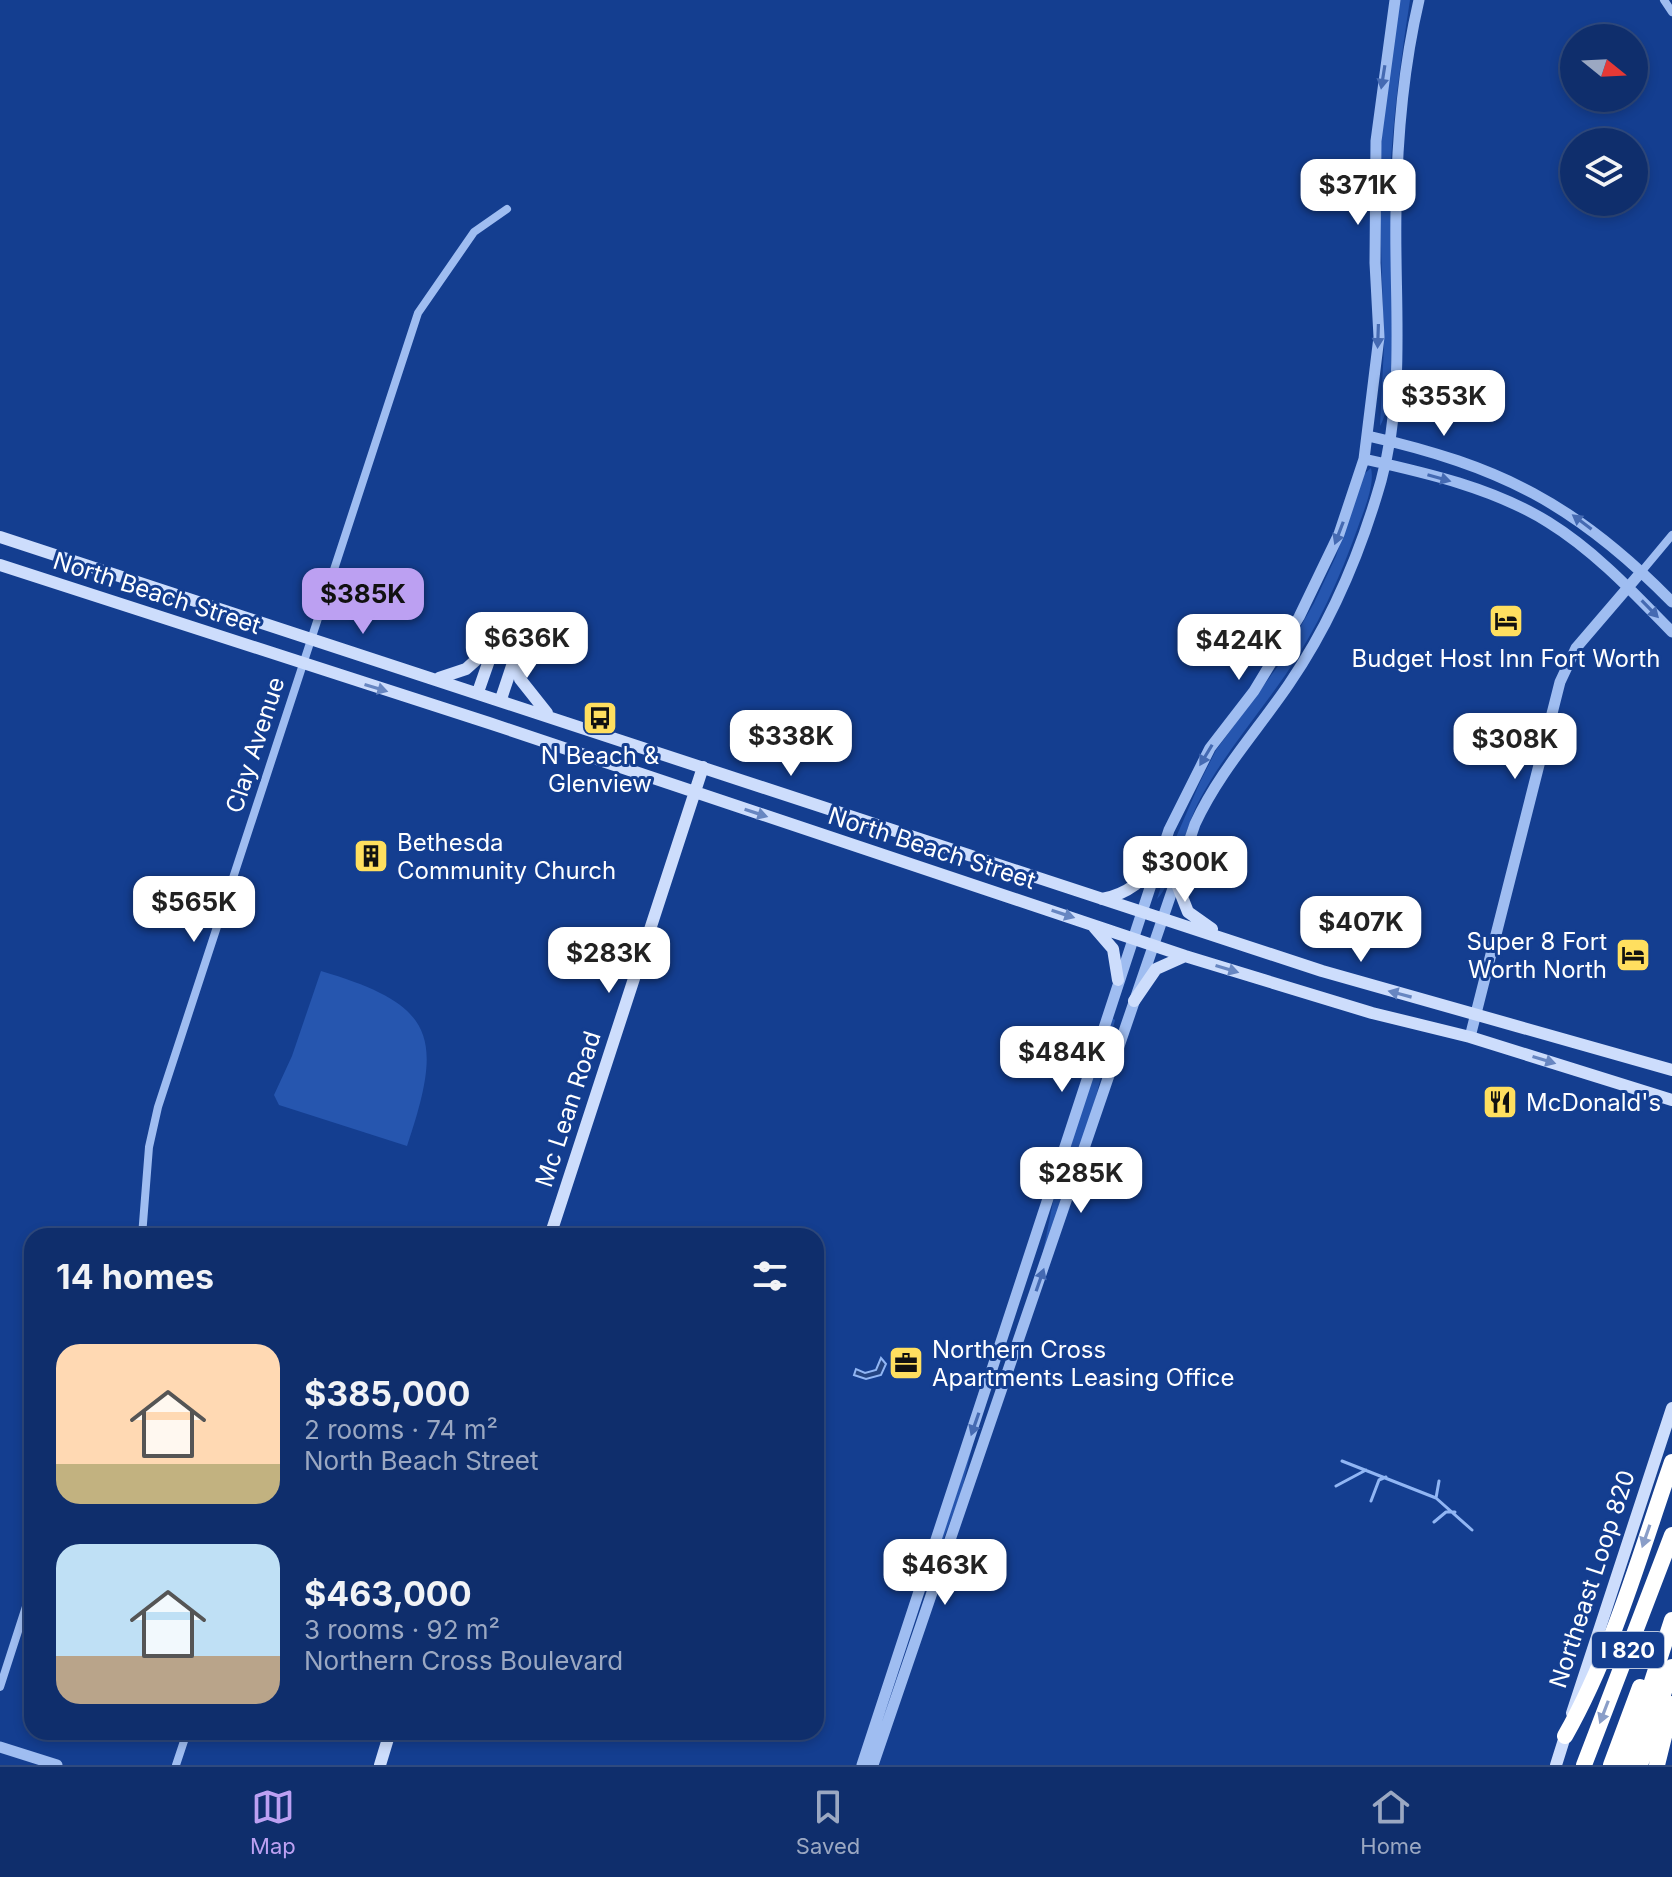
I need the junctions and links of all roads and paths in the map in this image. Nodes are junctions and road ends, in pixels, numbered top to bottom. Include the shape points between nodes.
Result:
1 (1395, 0) edge
2 (1419, 0) edge
3 (1664, 0) edge
4 (1672, 12) edge
5 (507, 209) dead end
6 (1368, 436) junction
7 (1389, 441) junction
8 (1364, 459) junction
9 (1385, 464) junction
10 (1672, 535) edge
11 (0, 537) edge
12 (0, 565) edge
13 (1642, 571) junction
14 (1628, 587) junction
15 (1672, 602) edge
16 (1672, 632) edge
17 (311, 638) junction
18 (302, 664) junction
19 (437, 679) junction
20 (478, 692) junction
21 (501, 699) junction
22 (549, 715) junction
23 (703, 767) junction
24 (694, 793) junction
25 (1160, 859) junction
26 (1175, 879) junction
27 (1099, 899) junction
28 (1141, 912) junction
29 (1162, 918) junction
30 (1088, 923) junction
31 (1132, 938) junction
32 (1239, 944) junction
33 (1153, 945) junction
34 (1185, 956) junction
35 (1118, 980) junction
36 (1134, 1001) junction
37 (1476, 1012) junction
38 (1470, 1037) junction
39 (1672, 1070) edge
40 (1672, 1100) edge
41 (143, 1228) edge
42 (553, 1228) edge
43 (1001, 1350) junction
44 (1015, 1354) junction
45 (1672, 1408) edge
46 (1672, 1462) edge
47 (1672, 1535) edge
48 (24, 1613) edge
49 (1672, 1620) edge
50 (1663, 1648) junction
51 (1672, 1667) edge
52 (0, 1687) edge
53 (1672, 1704) edge
54 (1565, 1736) junction
55 (184, 1740) edge
56 (388, 1740) edge
57 (0, 1747) edge
58 (57, 1765) edge
59 (176, 1765) edge
60 (380, 1765) edge
61 (862, 1765) edge
62 (873, 1765) edge
63 (1556, 1765) edge
64 (1584, 1765) edge
65 (1611, 1765) edge
66 (1625, 1765) edge
67 (1640, 1765) edge
68 (1657, 1765) edge

1 -> 6 street via 1376,141 1379,337
2 - 7 street via 1401,111 1396,209 1399,321
3 - 4 street
5 - 17 street, Clay Avenue via 474,232 418,313
6 - 7 street
6 - 8 street
7 - 9 street
13 -> 7 street via 1540,494 1456,460
8 - 9 street
8 -> 25 street via 1339,534 1299,617 1254,691 1210,748
9 -> 14 street via 1525,509 1568,536
9 - 26 street via 1329,613 1289,684 1207,798
10 - 13 street
11 - 17 main road, North Beach Street
12 - 18 main road, North Beach Street
13 - 14 street
13 - 15 street
14 -> 16 street
14 - 37 street via 1576,648 1560,682
17 - 18 street, Clay Avenue
17 - 19 main road, North Beach Street
18 -> 24 main road, North Beach Street
18 - 41 street, Clay Avenue via 158,1107
19 - 20 main road, North Beach Street
19 - 20 main road via 466,669 495,643
20 - 21 main road, North Beach Street
21 - 22 main road, North Beach Street
21 - 22 main road via 518,649 522,683
22 - 23 main road, North Beach Street
23 - 24 main road, Mc Lean Road
23 - 27 main road, North Beach Street
24 -> 30 main road, North Beach Street
24 - 42 main road, Mc Lean Road
25 - 27 main road via 1135,886
25 - 28 street
26 - 29 street
26 - 32 main road via 1188,912
27 - 28 main road, North Beach Street
28 - 29 main road, North Beach Street
28 - 31 street
29 - 32 main road, North Beach Street
29 - 33 street
30 - 31 main road, North Beach Street
30 - 35 main road via 1109,940
31 - 33 main road, North Beach Street
31 - 35 street
37 -> 32 main road, North Beach Street
33 - 34 main road, North Beach Street
33 - 36 street
34 - 36 main road via 1156,969
34 -> 38 main road, North Beach Street
35 - 43 street
44 -> 36 street
37 - 38 street
37 - 39 main road, North Beach Street
38 -> 40 main road, North Beach Street
43 - 44 street
43 -> 61 street
44 - 62 street
45 - 54 main road, Northeast Loop 820
46 -> 54 highway via 1588,1696
47 -> 64 highway, I 820
48 - 52 street
49 - 50 highway
50 - 65 highway via 1647,1668
50 - 66 highway
51 - 67 highway
53 - 68 highway
54 - 63 main road, Northeast Loop 820
55 - 59 street
56 - 60 main road
57 - 58 street

